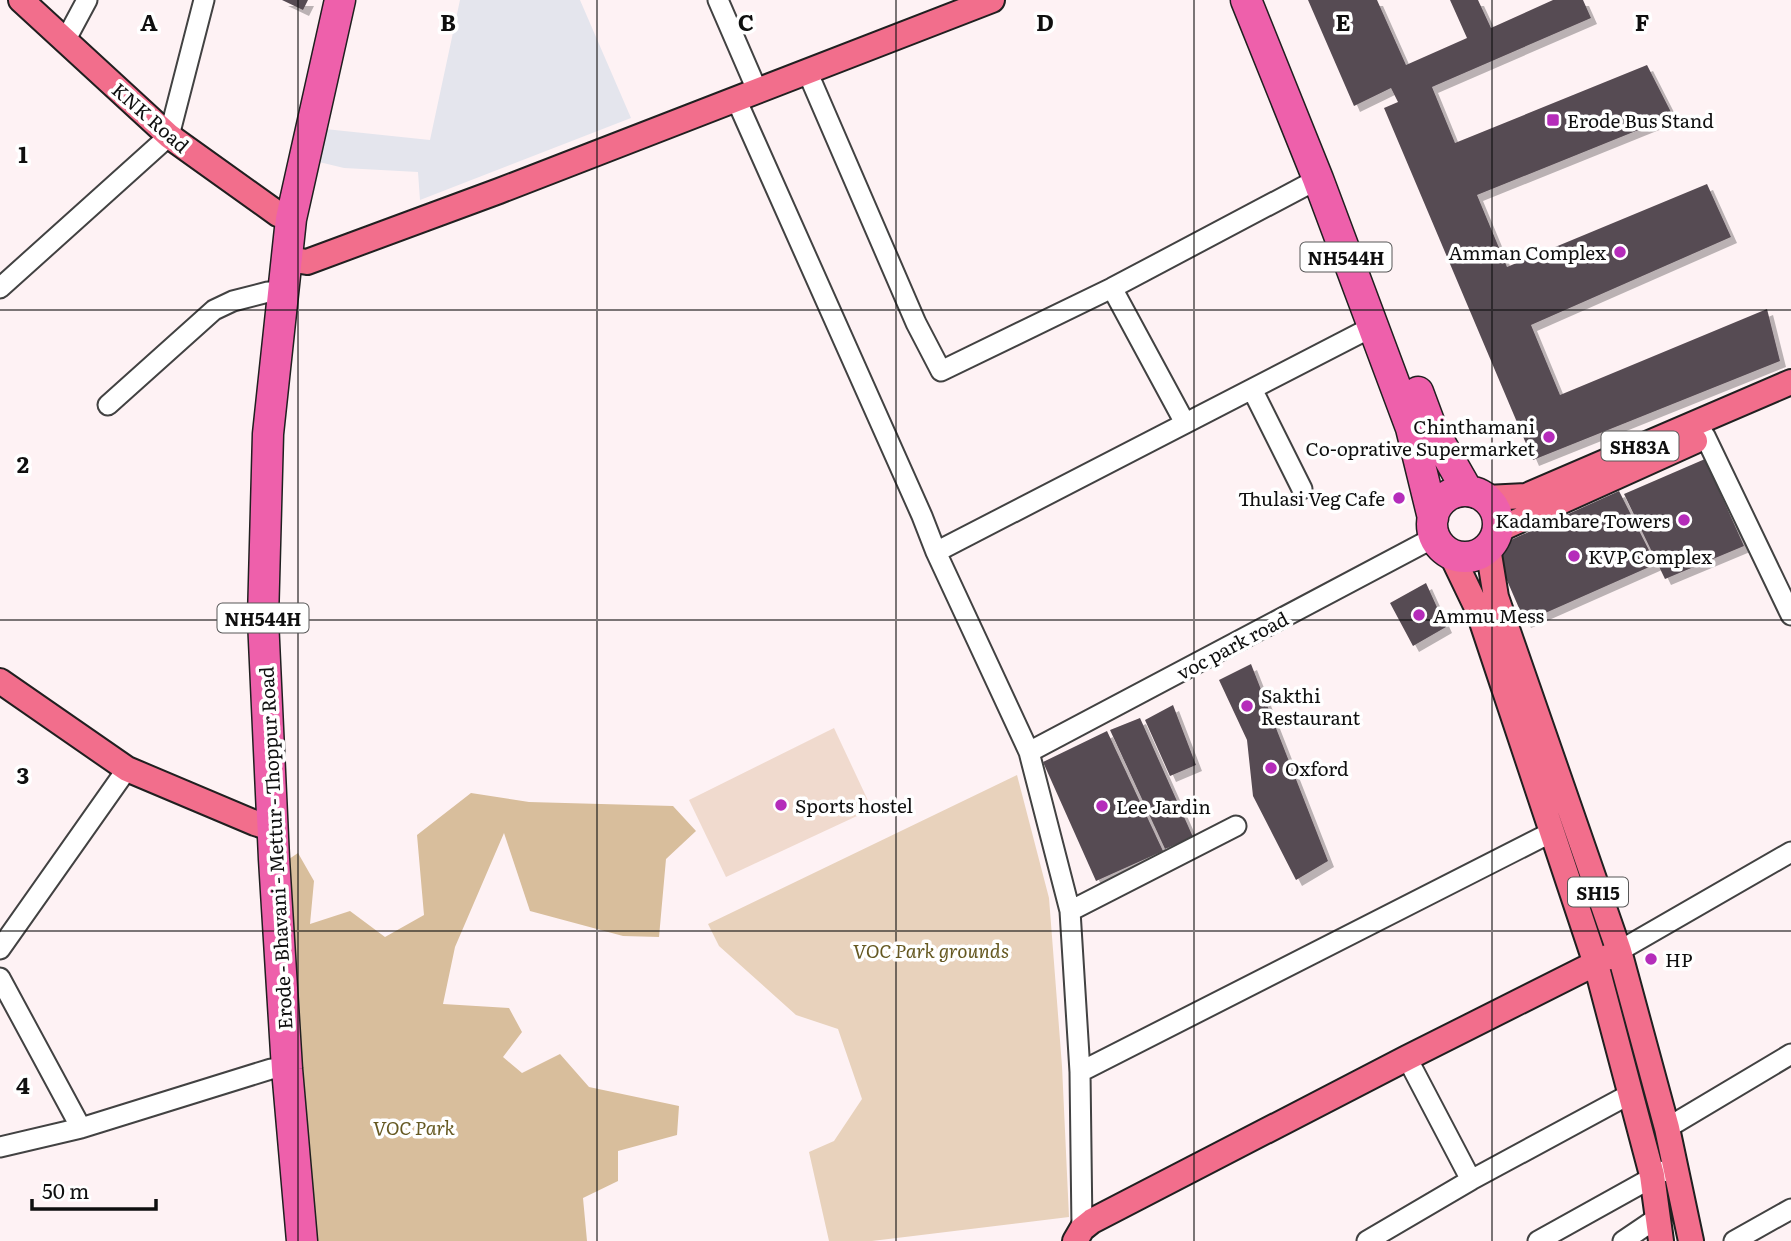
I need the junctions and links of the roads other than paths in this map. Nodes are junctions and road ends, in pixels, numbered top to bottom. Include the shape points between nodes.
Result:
1 (21, 0) edge
2 (87, 0) edge
3 (204, 0) edge
4 (326, 0) edge
5 (340, 0) edge
6 (718, 0) edge
7 (992, 0) edge
8 (1247, 0) edge
9 (1268, 0) edge
10 (65, 41) junction
11 (807, 71) junction
12 (746, 94) junction
13 (169, 136) junction
14 (1318, 178) junction
15 (285, 217) junction
16 (289, 259) junction
17 (0, 288) edge
18 (1112, 288) junction
19 (268, 292) junction
20 (1372, 327) junction
21 (1791, 382) edge
22 (1252, 389) junction
23 (1791, 397) edge
24 (108, 405) dead end
25 (1185, 423) junction
26 (1705, 436) junction
27 (1302, 489) dead end
28 (1477, 494) junction
29 (1440, 536) junction
30 (1493, 539) junction
31 (936, 552) junction
32 (1791, 615) edge
33 (0, 681) edge
34 (1029, 752) junction
35 (128, 769) junction
36 (264, 826) junction
37 (1236, 826) dead end
38 (1552, 832) junction
39 (1791, 852) edge
40 (1070, 911) junction
41 (0, 949) edge
42 (1619, 951) junction
43 (1596, 964) junction
44 (0, 978) edge
45 (1791, 1054) edge
46 (1407, 1058) junction
47 (279, 1069) junction
48 (1080, 1072) junction
49 (1632, 1093) junction
50 (81, 1128) junction
51 (1667, 1128) junction
52 (0, 1147) edge
53 (1675, 1166) junction
54 (1652, 1175) junction
55 (1471, 1180) junction
56 (1791, 1209) edge
57 (1659, 1230) edge
58 (1078, 1235) edge
59 (285, 1241) edge
60 (302, 1241) edge
61 (1367, 1241) edge
62 (1538, 1241) edge
63 (1623, 1241) edge
64 (1690, 1241) edge
65 (1734, 1241) edge

1 - 10 main road, KNK Road
2 - 10 street
3 - 13 street
4 - 15 highway, Erode - Bhavani - Mettur - Thoppur Road / NH544H
5 - 15 highway, Erode - Bhavani - Mettur - Thoppur Road / NH544H
6 - 12 street
7 - 11 main road
8 - 14 highway, NH544H
9 - 28 highway, NH544H via 1431,427
10 - 13 main road, KNK Road
11 - 12 main road
11 - 18 street via 941,371
12 - 16 main road via 307,262
12 - 31 street
13 - 15 main road, KNK Road
13 - 17 street
14 - 18 street
14 - 20 highway, NH544H
15 - 16 highway, Erode - Bhavani - Mettur - Thoppur Road / NH544H
15 - 19 highway, Erode - Bhavani - Mettur - Thoppur Road / NH544H
16 - 36 highway, Erode - Bhavani - Mettur - Thoppur Road / NH544H via 268,434
18 - 25 street
19 - 24 street via 214,310
19 - 36 highway, Erode - Bhavani - Mettur - Thoppur Road / NH544H via 254,453 251,619
20 - 22 street
20 - 29 highway, NH544H via 1411,428
21 - 28 main road, SH83A via 1526,496
22 - 25 street
22 - 27 street
23 - 26 main road, SH83A
25 - 31 street
26 - 30 main road, SH83A
26 - 32 street
28 - 29 highway via 1457,491 1441,501
28 - 30 highway, NH544H via 1492,503 1497,513
29 - 30 highway via 1459,556 1474,556
29 - 34 street, voc park road
29 - 38 main road, SH15 via 1478,610
30 - 42 main road, SH15 via 1496,597
31 - 34 street
33 - 35 main road
34 - 40 street
35 - 36 main road
35 - 41 street
36 - 47 highway, Erode - Bhavani - Mettur - Thoppur Road / NH544H
37 - 40 street
38 - 43 main road, SH15
38 - 48 street
39 - 42 street
40 - 48 street
42 - 43 main road
42 - 51 main road, SH15
43 - 46 main road
43 - 49 main road, SH15
44 - 50 street
45 - 51 street
46 - 55 street
46 - 58 main road via 1092,1221
47 - 50 street
47 - 59 highway, Erode - Bhavani - Mettur - Thoppur Road / NH544H
47 - 60 highway, Erode - Bhavani - Mettur - Thoppur Road / NH544H
48 - 58 street
49 - 54 main road, SH15
49 - 55 street
50 - 52 street
51 - 53 main road, SH15
53 - 54 street
53 - 64 main road, SH15
54 - 57 main road, SH15
54 - 62 street
55 - 61 street
56 - 65 street
57 - 63 street

